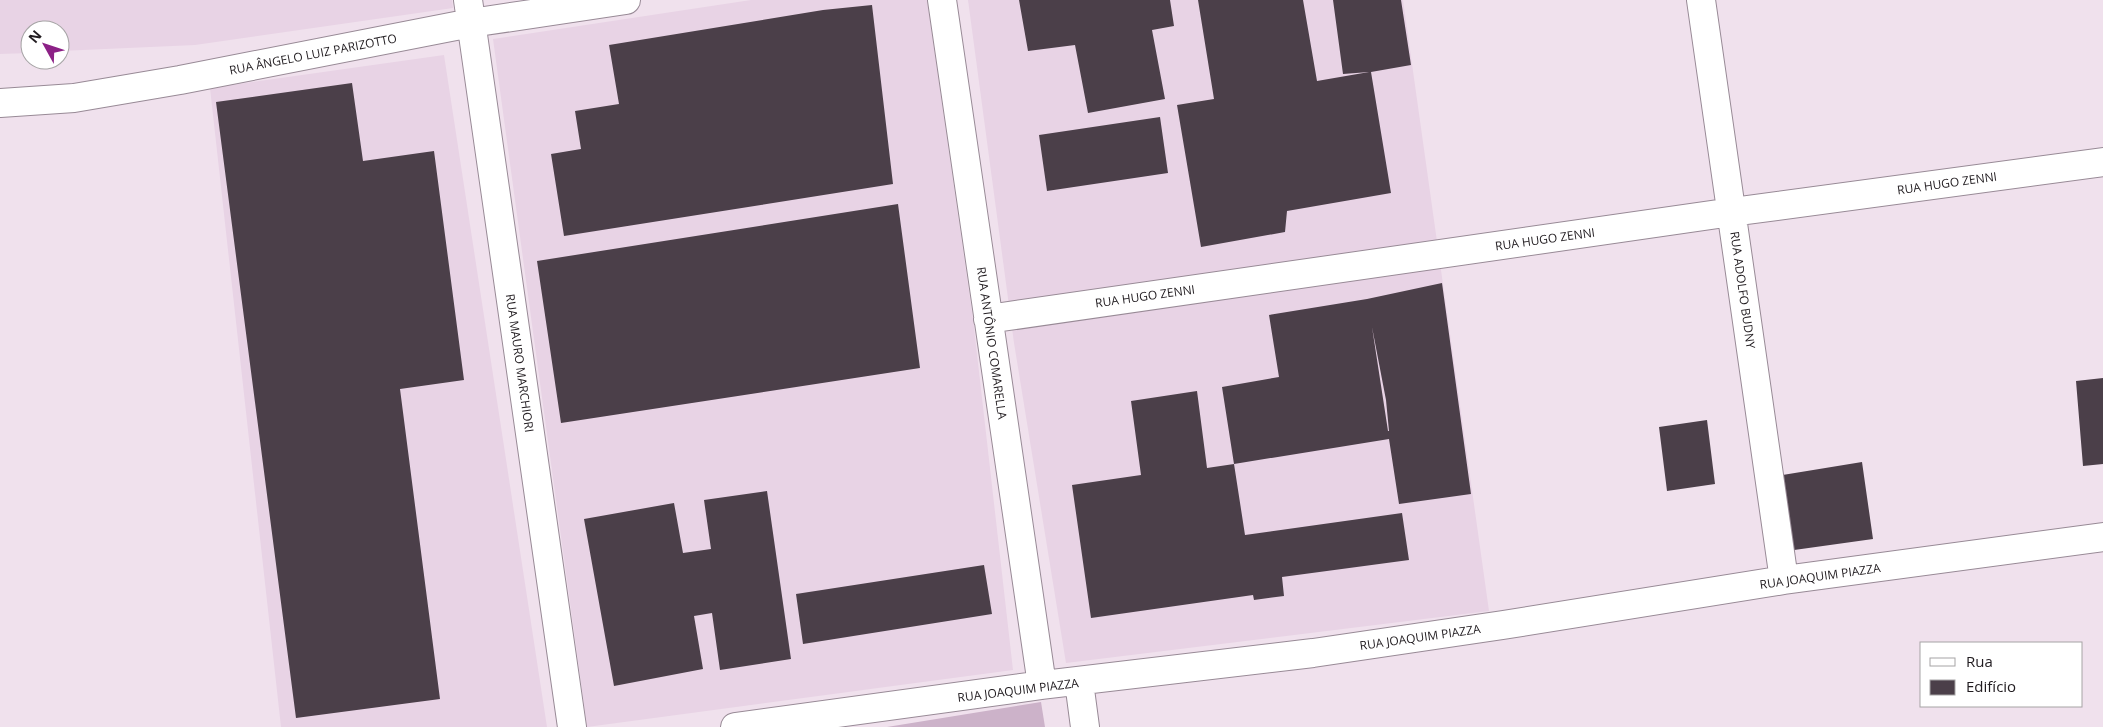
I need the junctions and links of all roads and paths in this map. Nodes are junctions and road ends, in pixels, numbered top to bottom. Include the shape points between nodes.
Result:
1 (626, 0) edge
2 (942, 0) edge
3 (1702, 0) edge
4 (469, 11) edge
5 (0, 103) edge
6 (2103, 162) edge
7 (1732, 212) junction
8 (988, 319) junction
9 (2103, 537) edge
10 (1784, 580) junction
11 (1079, 682) junction
12 (1042, 686) junction
13 (572, 727) edge
14 (735, 727) edge
15 (1085, 727) edge

1 - 4 street, RUA ÂNGELO LUIZ PARIZOTTO
2 - 8 street, RUA ANTÔNIO COMARELLA
3 - 7 street, RUA ADOLFO BUDNY
4 - 5 street, RUA ÂNGELO LUIZ PARIZOTTO via 84,97
4 - 13 street, RUA MAURO MARCHIORI
6 - 7 street, RUA HUGO ZENNI
7 - 8 street, RUA HUGO ZENNI
7 - 10 street, RUA ADOLFO BUDNY
8 - 12 street, RUA ANTÔNIO COMARELLA
9 - 10 street, RUA JOAQUIM PIAZZA
10 - 11 street, RUA JOAQUIM PIAZZA via 1360,646
11 - 12 street, RUA JOAQUIM PIAZZA
11 - 15 street
12 - 14 street, RUA JOAQUIM PIAZZA

